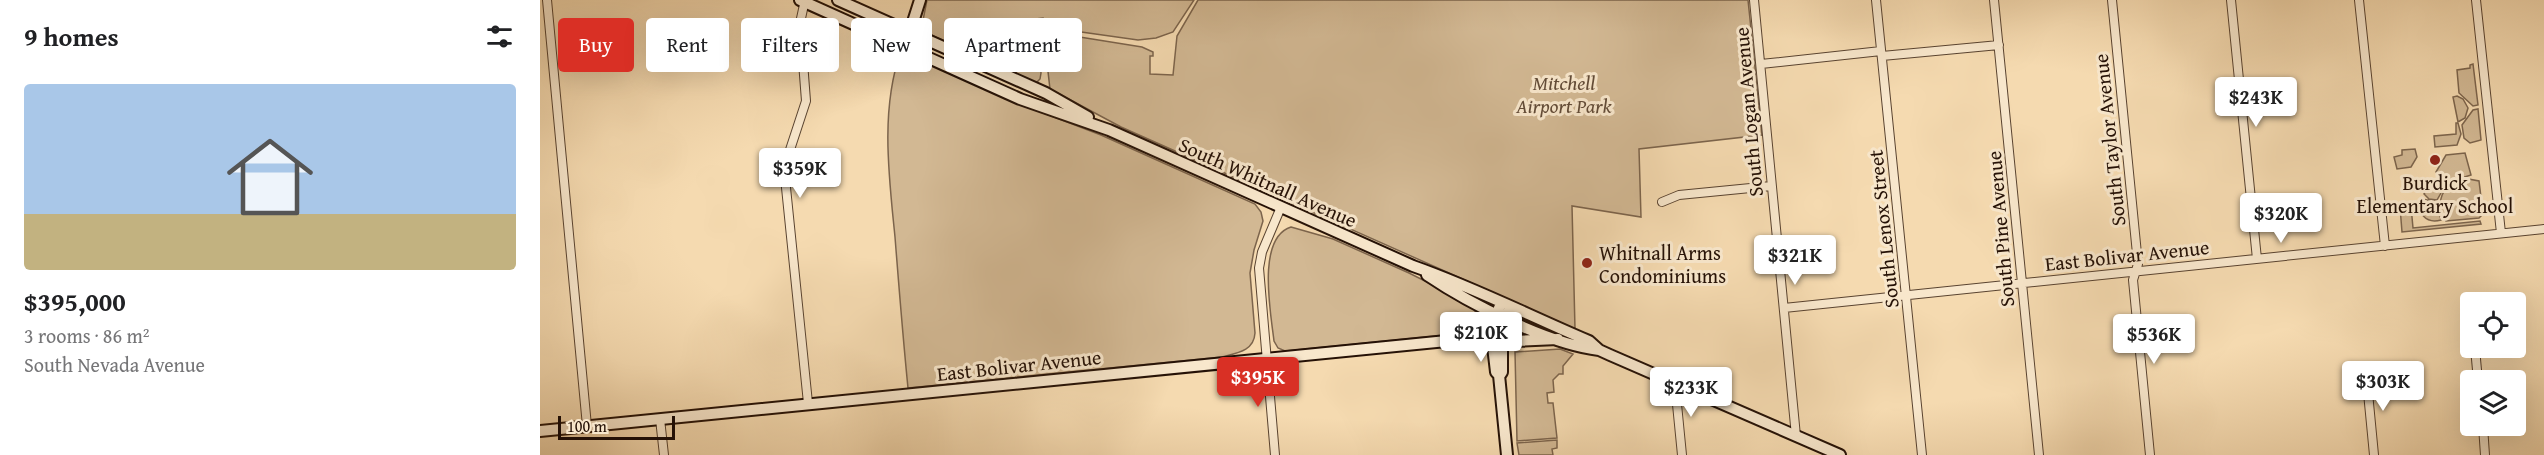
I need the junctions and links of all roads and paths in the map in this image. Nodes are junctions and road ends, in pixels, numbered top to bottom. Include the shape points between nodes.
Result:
1 (547, 0) edge
2 (838, 0) edge
3 (920, 0) edge
4 (1754, 0) edge
5 (1876, 0) edge
6 (1994, 0) edge
7 (2112, 0) edge
8 (2231, 0) edge
9 (2359, 0) edge
10 (2476, 0) edge
11 (803, 1) edge
12 (878, 18) edge
13 (914, 18) edge
14 (851, 23) edge
15 (932, 42) edge
16 (1999, 45) junction
17 (1881, 54) junction
18 (932, 59) edge
19 (1761, 64) junction
20 (1109, 130) junction
21 (1771, 186) junction
22 (1662, 202) dead end
23 (1281, 207) junction
24 (2544, 229) edge
25 (2501, 233) junction
26 (2385, 246) junction
27 (2257, 259) junction
28 (2136, 272) junction
29 (2022, 284) junction
30 (1906, 296) junction
31 (1784, 308) junction
32 (1503, 310) junction
33 (1497, 338) junction
34 (1558, 339) junction
35 (1599, 350) junction
36 (1266, 359) junction
37 (2366, 372) dead end
38 (1675, 384) junction
39 (808, 404) junction
40 (660, 419) junction
41 (587, 426) junction
42 (540, 431) edge
43 (1796, 436) junction
44 (2483, 436) edge
45 (664, 455) edge
46 (1275, 455) edge
47 (1507, 455) edge
48 (1682, 455) edge
49 (1840, 455) edge
50 (1922, 455) edge
51 (2039, 455) edge
52 (2150, 455) edge
53 (2374, 455) edge
54 (2485, 455) edge

1 - 41 street
2 - 12 street, South Whitnall Avenue
3 - 13 street
4 - 19 street, South Logan Avenue
5 - 17 street, South Lenox Street
6 - 16 street, South Pine Avenue
7 - 28 street, South Taylor Avenue
8 - 27 street
9 - 26 street
10 - 25 street
11 - 14 street, South Whitnall Avenue
11 - 39 street via 800,23 806,101 784,168
15 - 20 street, South Whitnall Avenue via 1046,93
16 - 17 street
16 - 29 street, South Pine Avenue
17 - 19 street
17 - 30 street, South Lenox Street
18 - 20 street, South Whitnall Avenue via 1020,99
19 - 21 street, South Logan Avenue
20 - 23 street, South Whitnall Avenue
21 - 22 street via 1679,195
21 - 31 street, South Logan Avenue
23 - 32 street, South Whitnall Avenue via 1413,266 1462,283
23 - 36 street via 1259,268
24 - 25 street, East Bolivar Avenue
25 - 26 street, East Bolivar Avenue
26 - 27 street, East Bolivar Avenue
27 - 28 street, East Bolivar Avenue
28 - 29 street, East Bolivar Avenue
28 - 52 street, South Taylor Avenue via 2133,279
29 - 30 street, East Bolivar Avenue
29 - 51 street, South Pine Avenue
30 - 31 street, East Bolivar Avenue
30 - 50 street, South Lenox Street
31 - 43 street, South Logan Avenue
32 - 33 street
32 - 34 street, South Whitnall Avenue
32 - 35 street, South Whitnall Avenue via 1589,341
33 - 34 street, East Bolivar Avenue
33 - 36 street, East Bolivar Avenue
33 - 47 street
34 - 35 street, South Whitnall Avenue
35 - 38 street, South Whitnall Avenue
36 - 39 street, East Bolivar Avenue
36 - 46 street
37 - 53 street
38 - 43 street, South Whitnall Avenue
38 - 48 street
39 - 40 street, East Bolivar Avenue
40 - 41 street, East Bolivar Avenue
40 - 45 street
41 - 42 street, East Bolivar Avenue
43 - 49 street, South Whitnall Avenue
44 - 54 street

